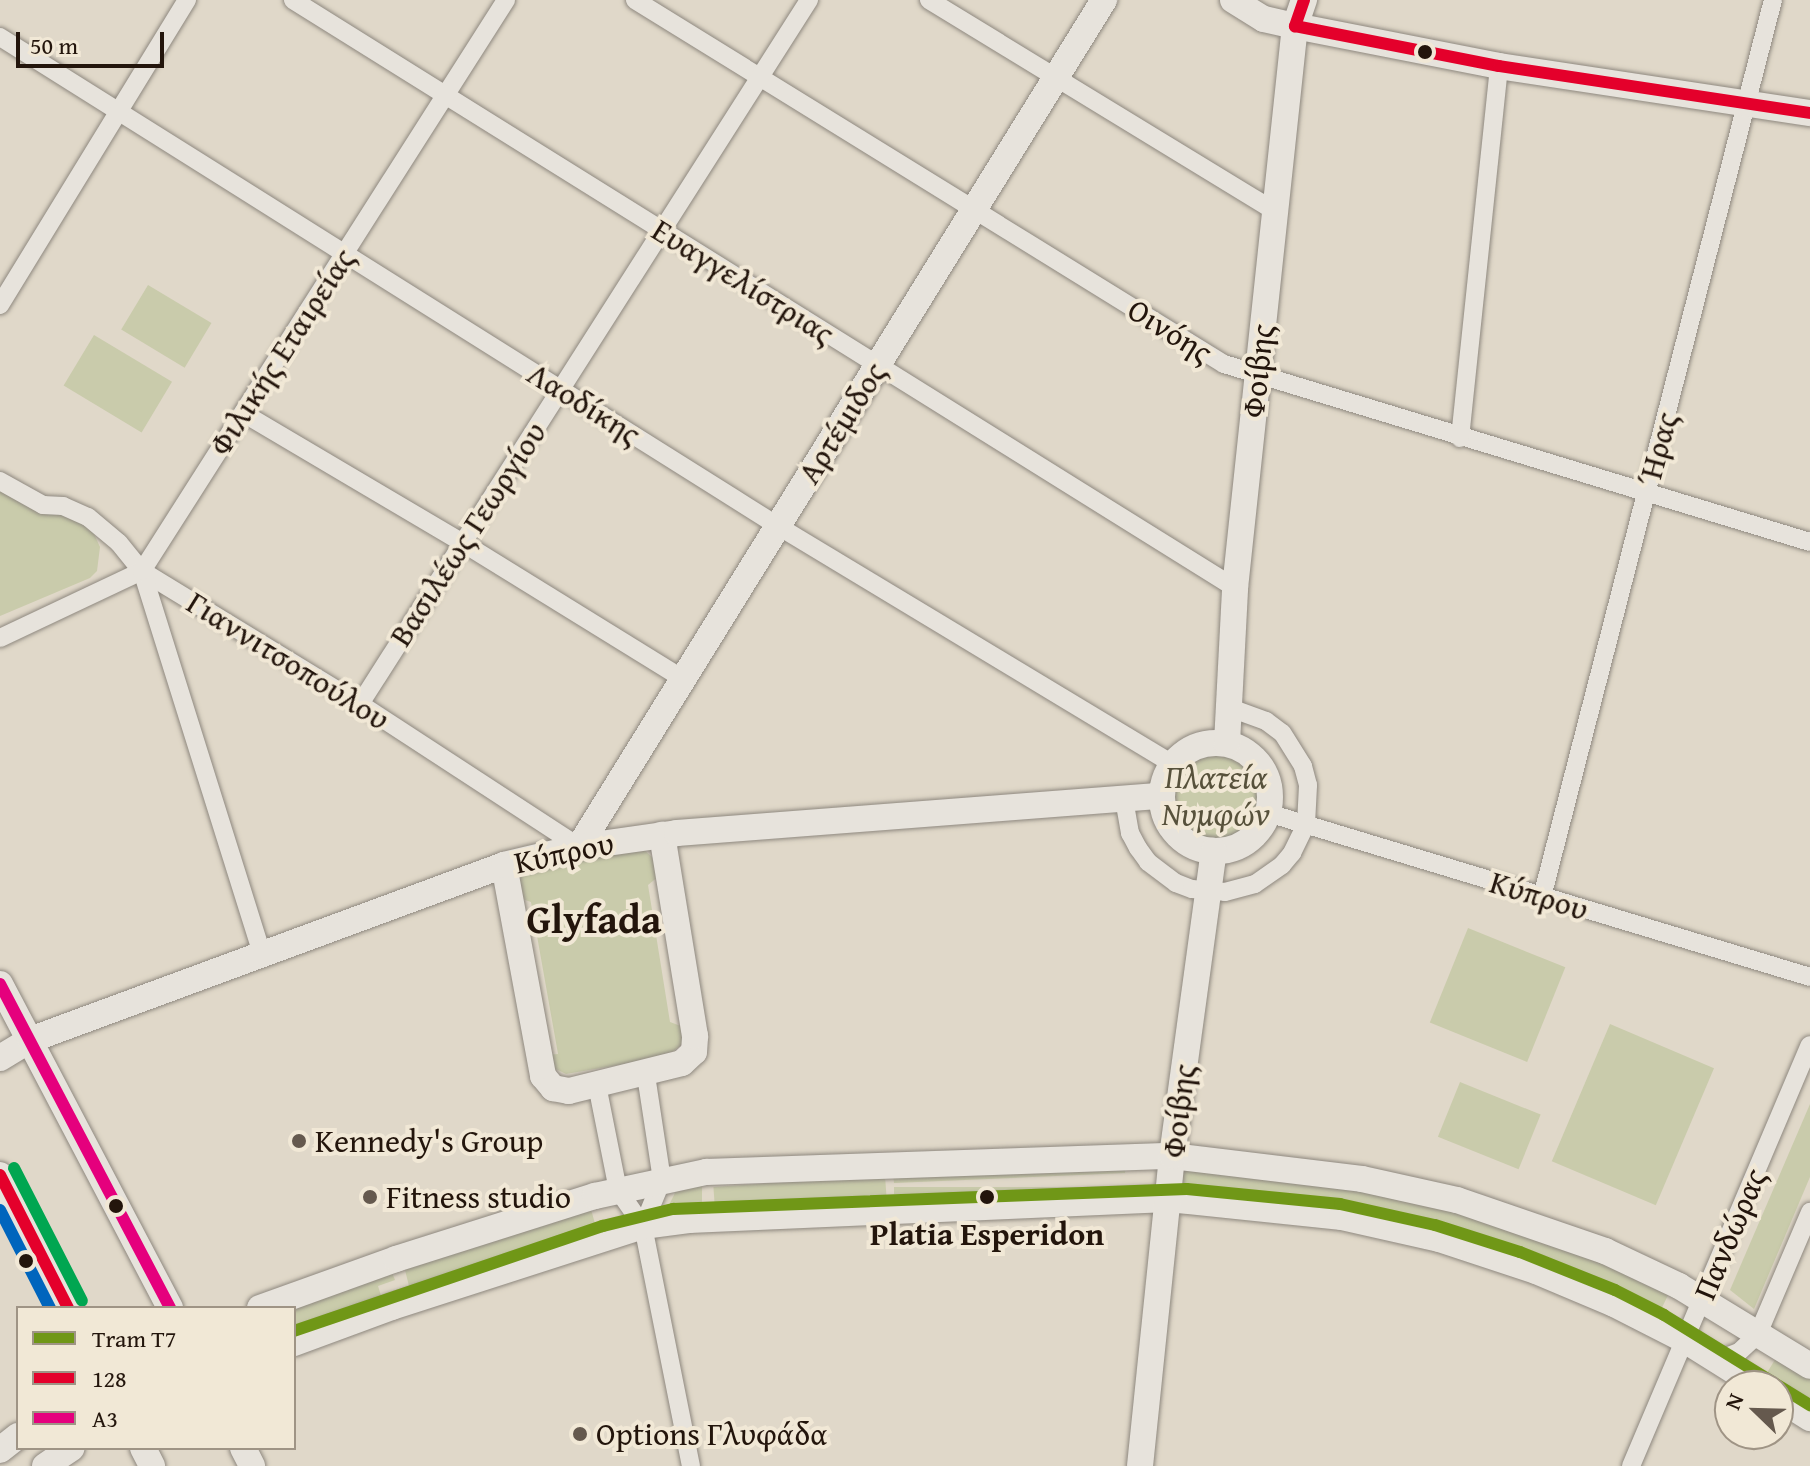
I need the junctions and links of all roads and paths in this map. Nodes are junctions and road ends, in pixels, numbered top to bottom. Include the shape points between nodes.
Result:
1 (187, 0) edge
2 (293, 0) edge
3 (506, 0) edge
4 (635, 0) edge
5 (809, 0) edge
6 (929, 0) edge
7 (1104, 0) edge
8 (1233, 0) edge
9 (1304, 0) edge
10 (1773, 0) edge
11 (1295, 26) junction
12 (0, 37) edge
13 (1499, 66) junction
14 (760, 77) junction
15 (1056, 77) junction
16 (445, 96) junction
17 (1749, 105) junction
18 (119, 112) junction
19 (1810, 113) edge
20 (974, 210) junction
21 (1275, 211) junction
22 (662, 231) junction
23 (345, 254) junction
24 (0, 305) edge
25 (878, 366) junction
26 (1258, 375) junction
27 (561, 389) junction
28 (243, 413) junction
29 (1460, 438) junction
30 (0, 481) edge
31 (1647, 493) junction
32 (778, 526) junction
33 (1810, 542) edge
34 (463, 543) junction
35 (142, 571) junction
36 (1235, 588) junction
37 (0, 638) edge
38 (683, 679) junction
39 (360, 704) junction
40 (1230, 708) junction
41 (1227, 743) junction
42 (1172, 764) junction
43 (1161, 796) junction
44 (1124, 799) junction
45 (1268, 813) junction
46 (1306, 824) junction
47 (662, 835) junction
48 (579, 847) junction
49 (1214, 851) junction
50 (504, 865) junction
51 (1209, 892) junction
52 (1542, 897) junction
53 (262, 954) junction
54 (1810, 977) edge
55 (0, 984) edge
56 (30, 1040) junction
57 (1810, 1045) edge
58 (0, 1058) edge
59 (646, 1075) junction
60 (597, 1085) junction
61 (1172, 1156) junction
62 (0, 1175) edge
63 (662, 1180) junction
64 (618, 1190) junction
65 (1168, 1199) junction
66 (1810, 1212) edge
67 (643, 1226) junction
68 (1703, 1299) junction
69 (67, 1306) edge
70 (169, 1306) edge
71 (266, 1306) edge
72 (1758, 1334) junction
73 (1683, 1339) junction
74 (296, 1342) edge
75 (1718, 1360) junction
76 (1810, 1366) edge
77 (1733, 1370) edge
78 (16, 1438) edge
79 (0, 1450) edge
80 (69, 1450) edge
81 (45, 1466) edge
82 (691, 1466) edge
83 (1140, 1466) edge
84 (1631, 1466) edge

1 - 18 street
2 - 16 street, Ευαγγελίστριας
3 - 16 street, Φιλικής Εταιρείας
4 - 14 street, Οινόης
5 - 14 street, Βασιλέως Γεωργίου
6 - 15 street
7 - 15 street, Αρτέμιδος
8 - 11 street via 1264,19
9 - 11 street, Φοίβης
10 - 17 street, Ήρας
11 - 13 street
11 - 21 street, Φοίβης
12 - 18 street, Λαοδίκης
13 - 17 street
13 - 29 street
14 - 20 street, Οινόης
14 - 22 street, Βασιλέως Γεωργίου
15 - 20 street, Αρτέμιδος
15 - 21 street
16 - 22 street, Ευαγγελίστριας
16 - 23 street, Φιλικής Εταιρείας
17 - 19 street
17 - 31 street, Ήρας
18 - 23 street, Λαοδίκης
18 - 24 street
20 - 25 street, Αρτέμιδος
20 - 26 street, Οινόης via 1224,364
21 - 26 street, Φοίβης
22 - 25 street, Ευαγγελίστριας
22 - 27 street, Βασιλέως Γεωργίου
23 - 27 street, Λαοδίκης
23 - 28 street, Φιλικής Εταιρείας
25 - 32 street, Αρτέμιδος
25 - 36 street, Ευαγγελίστριας
26 - 29 street, Οινόης
26 - 36 street, Φοίβης
27 - 32 street, Λαοδίκης
27 - 34 street, Βασιλέως Γεωργίου
28 - 34 street
28 - 35 street, Φιλικής Εταιρείας
29 - 31 street, Οινόης
30 - 35 street, Γιαννιτσοπούλου via 43,505 63,506 88,517
31 - 33 street, Οινόης
31 - 52 street, Ήρας
32 - 38 street, Αρτέμιδος
32 - 42 street, Λαοδίκης
34 - 38 street
34 - 39 street, Βασιλέως Γεωργίου
35 - 37 street
35 - 39 street, Γιαννιτσοπούλου
35 - 53 street
36 - 40 street, Φοίβης
38 - 48 street, Αρτέμιδος
39 - 48 street, Γιαννιτσοπούλου
40 - 41 street, Φοίβης
40 - 46 street via 1266,721 1294,749 1308,785
41 - 42 street via 1196,746
41 - 45 street via 1248,753 1264,771
42 - 43 street
43 - 44 street, Κύπρου
43 - 49 street via 1171,828 1190,844
44 - 47 street, Κύπρου
44 - 51 street via 1130,833 1148,862 1176,883
45 - 46 street, Κύπρου
45 - 49 street via 1247,841
46 - 51 street via 1292,853 1269,876 1240,889
46 - 52 street, Κύπρου
47 - 48 street, Κύπρου
47 - 59 street via 696,1045 682,1063
48 - 50 street, Κύπρου
49 - 51 street, Φοίβης
50 - 53 street, Κύπρου
50 - 60 street via 543,1076 561,1091
51 - 61 street, Φοίβης
52 - 54 street, Κύπρου
53 - 56 street, Κύπρου
55 - 56 street
56 - 58 street, Κύπρου
56 - 70 street
57 - 68 street, Πανδώρας
59 - 60 street
59 - 63 street
60 - 64 street
61 - 63 street via 706,1172
61 - 65 street, Φοίβης
61 - 68 street via 1362,1179 1457,1200 1605,1251
62 - 69 street
63 - 64 street
63 - 67 street
64 - 67 street
64 - 71 street
65 - 67 street
65 - 73 street via 1342,1217 1439,1239 1536,1271
65 - 83 street, Φοίβης
66 - 72 street
67 - 74 street
67 - 82 street
68 - 72 street
68 - 73 street, Πανδώρας
72 - 75 street via 1739,1352
72 - 76 street
73 - 75 street
73 - 84 street, Πανδώρας
75 - 77 street
78 - 79 street
80 - 81 street

